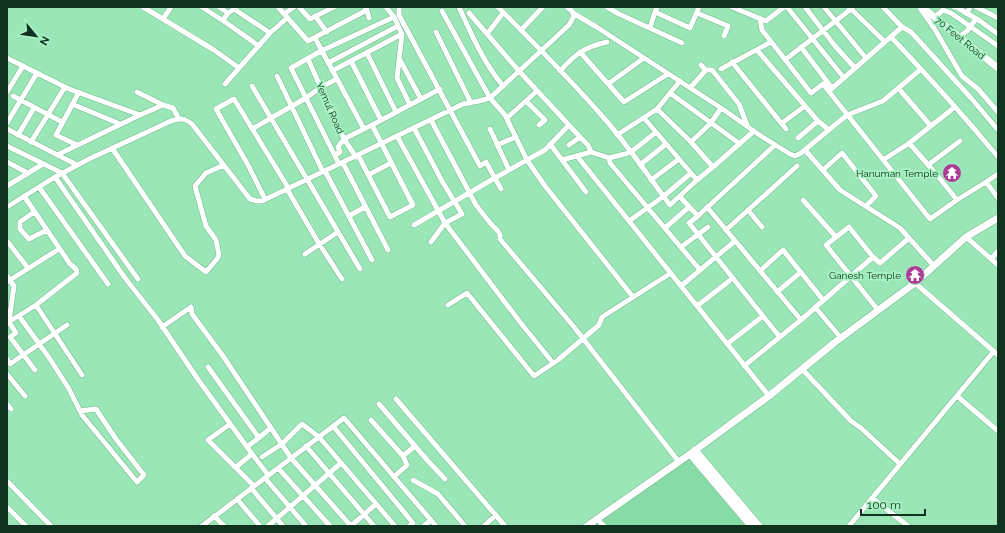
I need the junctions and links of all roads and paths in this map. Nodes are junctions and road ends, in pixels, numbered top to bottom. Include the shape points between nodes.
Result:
1 (143, 7) edge
2 (171, 7) edge
3 (202, 7) edge
4 (219, 7) edge
5 (278, 7) edge
6 (294, 7) edge
7 (299, 7) edge
8 (334, 7) edge
9 (386, 7) edge
10 (400, 7) edge
11 (459, 7) edge
12 (498, 7) edge
13 (543, 7) edge
14 (567, 7) edge
15 (608, 7) edge
16 (700, 7) edge
17 (732, 7) edge
18 (784, 7) edge
19 (787, 7) edge
20 (806, 7) edge
21 (824, 7) edge
22 (883, 7) edge
23 (921, 7) edge
24 (954, 7) edge
25 (970, 7) edge
26 (976, 7) edge
27 (235, 8) edge
28 (366, 8) edge
29 (851, 8) edge
30 (656, 9) edge
31 (442, 11) dead end
32 (228, 13) junction
33 (469, 13) dead end
34 (503, 13) junction
35 (573, 13) junction
36 (697, 13) junction
37 (967, 14) junction
38 (286, 16) junction
39 (315, 16) junction
40 (394, 17) junction
41 (934, 17) junction
42 (369, 18) dead end
43 (998, 18) edge
44 (163, 19) junction
45 (760, 19) junction
46 (976, 19) junction
47 (223, 20) junction
48 (835, 21) junction
49 (398, 26) junction
50 (902, 27) junction
51 (970, 27) junction
52 (650, 28) junction
53 (521, 30) junction
54 (824, 30) junction
55 (327, 32) junction
56 (436, 32) dead end
57 (270, 34) junction
58 (402, 34) junction
59 (487, 34) junction
60 (998, 34) edge
61 (724, 36) dead end
62 (891, 37) junction
63 (959, 37) junction
64 (315, 38) junction
65 (813, 39) junction
66 (607, 42) dead end
67 (771, 42) junction
68 (885, 42) junction
69 (682, 43) dead end
70 (258, 46) junction
71 (998, 46) edge
72 (801, 48) junction
73 (541, 50) junction
74 (757, 50) junction
75 (321, 51) junction
76 (580, 52) junction
77 (367, 53) junction
78 (7, 58) edge
79 (308, 58) junction
80 (644, 58) junction
81 (866, 58) junction
82 (399, 59) junction
83 (786, 60) junction
84 (351, 61) junction
85 (732, 62) junction
86 (328, 63) junction
87 (700, 65) dead end
88 (23, 66) junction
89 (239, 68) junction
90 (855, 68) junction
91 (998, 68) edge
92 (721, 69) dead end
93 (922, 69) junction
94 (706, 70) junction
95 (332, 71) junction
96 (519, 71) junction
97 (560, 71) junction
98 (37, 73) junction
99 (668, 74) junction
100 (277, 76) dead end
101 (844, 78) junction
102 (337, 79) junction
103 (680, 81) junction
104 (224, 84) dead end
105 (608, 84) junction
106 (252, 86) dead end
107 (502, 86) junction
108 (65, 87) junction
109 (321, 87) junction
110 (690, 88) junction
111 (899, 88) junction
112 (440, 89) junction
113 (831, 90) junction
114 (537, 91) junction
115 (7, 92) edge
116 (79, 92) junction
117 (137, 92) dead end
118 (670, 93) junction
119 (13, 96) dead end
120 (306, 98) junction
121 (490, 98) junction
122 (21, 100) junction
123 (421, 100) junction
124 (526, 101) junction
125 (471, 103) junction
126 (72, 104) junction
127 (163, 105) junction
128 (410, 105) junction
129 (291, 106) junction
130 (805, 106) junction
131 (955, 107) junction
132 (34, 108) junction
133 (721, 108) junction
134 (656, 109) junction
135 (451, 110) junction
136 (396, 112) junction
137 (998, 112) edge
138 (140, 114) junction
139 (48, 115) junction
140 (848, 115) junction
141 (270, 118) junction
142 (507, 118) junction
143 (644, 118) junction
144 (179, 119) junction
145 (381, 120) junction
146 (431, 120) junction
147 (818, 121) junction
148 (62, 122) junction
149 (7, 123) edge
150 (711, 123) junction
151 (782, 123) junction
152 (120, 124) junction
153 (372, 125) junction
154 (539, 125) dead end
155 (569, 125) junction
156 (747, 126) junction
157 (931, 126) junction
158 (252, 128) junction
159 (414, 128) junction
160 (7, 129) edge
161 (364, 129) junction
162 (490, 129) dead end
163 (786, 129) dead end
164 (829, 130) junction
165 (998, 130) edge
166 (754, 131) junction
167 (655, 132) junction
168 (18, 135) junction
169 (617, 135) junction
170 (397, 136) junction
171 (516, 136) junction
172 (580, 137) junction
173 (798, 138) dead end
174 (344, 139) junction
175 (960, 141) dead end
176 (31, 142) junction
177 (690, 142) junction
178 (381, 144) junction
179 (550, 144) junction
180 (666, 144) junction
181 (740, 144) junction
182 (909, 144) junction
183 (77, 145) junction
184 (498, 145) junction
185 (569, 145) dead end
186 (775, 145) junction
187 (7, 146) edge
188 (112, 148) junction
189 (805, 150) junction
190 (591, 152) junction
191 (631, 152) junction
192 (57, 155) junction
193 (334, 155) junction
194 (357, 156) junction
195 (577, 156) junction
196 (998, 157) edge
197 (609, 158) junction
198 (679, 159) junction
199 (527, 160) junction
200 (562, 160) junction
201 (883, 160) junction
202 (391, 163) junction
203 (10, 164) edge
204 (43, 164) junction
205 (341, 164) junction
206 (77, 165) junction
207 (224, 165) junction
208 (640, 165) junction
209 (928, 165) junction
210 (797, 166) dead end
211 (713, 167) junction
212 (7, 168) edge
213 (509, 170) junction
214 (823, 170) junction
215 (324, 172) junction
216 (28, 173) junction
217 (62, 173) junction
218 (691, 173) junction
219 (998, 174) edge
220 (368, 175) junction
221 (55, 177) junction
222 (495, 178) junction
223 (307, 180) junction
224 (652, 180) junction
225 (697, 180) junction
226 (986, 182) junction
227 (7, 186) edge
228 (39, 187) junction
229 (288, 189) junction
230 (501, 189) dead end
231 (586, 192) dead end
232 (470, 193) junction
233 (24, 196) junction
234 (664, 196) junction
235 (680, 196) junction
236 (998, 198) edge
237 (265, 199) junction
238 (803, 200) dead end
239 (957, 200) junction
240 (455, 202) junction
241 (866, 206) junction
242 (7, 207) edge
243 (365, 207) junction
244 (647, 207) junction
245 (689, 207) junction
246 (707, 207) junction
247 (748, 210) junction
248 (34, 212) junction
249 (438, 212) junction
250 (349, 216) junction
251 (698, 216) junction
252 (998, 218) edge
253 (629, 221) junction
254 (445, 224) junction
255 (414, 225) dead end
256 (708, 227) dead end
257 (762, 227) dead end
258 (665, 228) junction
259 (46, 230) junction
260 (726, 230) junction
261 (338, 232) junction
262 (698, 234) junction
263 (836, 237) junction
264 (966, 237) junction
265 (909, 238) junction
266 (7, 241) edge
267 (735, 241) junction
268 (431, 242) dead end
269 (320, 244) junction
270 (681, 247) junction
271 (59, 249) junction
272 (388, 250) dead end
273 (998, 251) edge
274 (305, 254) dead end
275 (716, 257) junction
276 (873, 257) junction
277 (991, 259) junction
278 (372, 260) dead end
279 (998, 265) edge
280 (934, 266) junction
281 (28, 268) junction
282 (360, 269) dead end
283 (700, 270) junction
284 (760, 271) junction
285 (802, 272) junction
286 (671, 273) junction
287 (850, 276) junction
288 (342, 278) dead end
289 (733, 278) junction
290 (8, 279) edge
291 (138, 279) dead end
292 (915, 283) junction
293 (108, 284) dead end
294 (681, 286) junction
295 (777, 292) junction
296 (633, 297) junction
297 (823, 300) junction
298 (36, 305) junction
299 (448, 306) dead end
300 (697, 306) junction
301 (815, 307) junction
302 (878, 310) junction
303 (19, 316) junction
304 (763, 316) junction
305 (801, 320) junction
306 (8, 323) edge
307 (67, 325) dead end
308 (162, 327) junction
309 (54, 333) junction
310 (779, 336) junction
311 (583, 338) junction
312 (841, 338) junction
313 (39, 344) junction
314 (727, 344) junction
315 (996, 353) edge
316 (23, 354) junction
317 (7, 360) edge
318 (553, 363) junction
319 (744, 366) junction
320 (208, 367) dead end
321 (802, 369) junction
322 (34, 370) dead end
323 (7, 374) edge
324 (82, 375) dead end
325 (25, 396) dead end
326 (769, 396) junction
327 (957, 396) junction
328 (396, 399) dead end
329 (379, 404) dead end
330 (80, 411) junction
331 (371, 420) dead end
332 (230, 424) junction
333 (333, 426) junction
334 (271, 428) junction
335 (998, 432) edge
336 (319, 436) junction
337 (259, 438) junction
338 (282, 444) junction
339 (306, 446) junction
340 (415, 446) junction
341 (247, 447) junction
342 (693, 452) junction
343 (252, 454) junction
344 (403, 456) junction
345 (262, 457) dead end
346 (291, 458) junction
347 (679, 462) junction
348 (341, 463) junction
349 (900, 464) junction
350 (236, 467) junction
351 (278, 468) junction
352 (329, 474) junction
353 (266, 477) junction
354 (394, 477) junction
355 (445, 479) dead end
356 (413, 480) dead end
357 (7, 481) edge
358 (315, 485) junction
359 (253, 487) junction
360 (303, 496) junction
361 (872, 498) junction
362 (237, 499) junction
363 (376, 504) junction
364 (7, 507) edge
365 (290, 507) junction
366 (364, 514) junction
367 (214, 516) junction
368 (496, 516) junction
369 (277, 518) junction
370 (598, 519) junction
371 (431, 520) junction
372 (26, 526) edge
373 (51, 526) edge
374 (202, 526) edge
375 (224, 526) edge
376 (260, 526) edge
377 (268, 526) edge
378 (283, 526) edge
379 (306, 526) edge
380 (330, 526) edge
381 (374, 526) edge
382 (395, 526) edge
383 (409, 526) edge
384 (424, 526) edge
385 (436, 526) edge
386 (466, 526) edge
387 (484, 526) edge
388 (505, 526) edge
389 (587, 526) edge
390 (604, 526) edge
391 (751, 526) edge
392 (759, 526) edge
393 (849, 526) edge
394 (908, 526) edge

1 - 44 street
2 - 44 street
3 - 47 street
4 - 32 street
5 - 38 street
6 - 38 street
7 - 39 street via 310,19
8 - 39 street
9 - 40 street
10 - 112 street via 399,15
11 - 107 street via 473,37
12 - 34 street
13 - 53 street
14 - 35 street
15 - 52 street
16 - 36 street
17 - 45 street
18 - 45 street via 766,21
19 - 65 street
20 - 54 street
21 - 48 street
22 - 50 street
23 - 41 main road, 70 Feet Road
23 - 137 street via 962,76 978,89
24 - 37 street
25 - 37 street
26 - 43 street
27 - 32 street
27 - 57 street
28 - 42 street
28 - 55 street
29 - 48 street
29 - 68 street
30 - 36 street via 690,28
30 - 52 street
31 - 121 street
32 - 47 street
33 - 59 street
34 - 53 street
34 - 59 street
35 - 73 street via 569,25
35 - 80 street
36 - 61 street via 728,26
37 - 46 street
38 - 57 street
38 - 64 street via 308,42
39 - 55 street
40 - 49 street
40 - 75 street
41 - 51 street via 943,10
41 - 63 main road, 70 Feet Road
44 - 89 street
45 - 67 street via 762,30
46 - 51 street
46 - 60 street
47 - 70 street
48 - 54 street
48 - 81 street
49 - 58 street
49 - 86 street
50 - 62 street
50 - 165 street via 911,32
51 - 63 street
51 - 71 street
52 - 69 street
53 - 73 street
54 - 65 street
54 - 90 street
55 - 64 street
56 - 125 street
57 - 70 street
58 - 77 street
58 - 82 street
59 - 96 street
62 - 68 street
62 - 93 street
63 - 91 main road, 70 Feet Road
64 - 75 street
65 - 72 street
65 - 101 street
66 - 76 street
67 - 74 street
67 - 83 street
68 - 81 street
70 - 89 street
72 - 83 street
72 - 113 street
73 - 96 street
73 - 97 street
74 - 85 street
74 - 130 street
75 - 79 street
75 - 86 street
76 - 97 street
76 - 105 street
77 - 84 street
77 - 136 street
78 - 88 street
79 - 109 street, Yemul Road
79 - 120 street via 291,68
80 - 99 street
80 - 105 street
81 - 90 street
82 - 123 street
82 - 128 street via 397,78
83 - 113 street via 811,93 823,84
84 - 95 street
84 - 145 street
85 - 92 street
85 - 151 street
86 - 95 street
87 - 94 street
88 - 98 street
88 - 115 street
89 - 104 street
90 - 101 street
93 - 111 street
93 - 131 street
94 - 110 street
94 - 156 street via 712,70 739,104
95 - 102 street
96 - 107 street
96 - 114 street
97 - 169 street
98 - 108 street
98 - 122 street
99 - 103 street
99 - 105 street via 624,102
100 - 129 street
101 - 113 street
102 - 109 street
102 - 161 street
103 - 110 street
103 - 118 street
106 - 141 street
107 - 121 street
108 - 116 street
108 - 139 street
109 - 120 street
109 - 174 street, Yemul Road
110 - 133 street
111 - 140 street via 883,101
111 - 157 street
112 - 123 street
112 - 135 street
113 - 140 street
114 - 124 street
114 - 155 street
116 - 126 street
116 - 138 street
117 - 127 street
118 - 134 street
118 - 150 street
119 - 122 street
120 - 129 street
120 - 193 street
121 - 125 street
121 - 142 street
122 - 132 street
122 - 149 street
123 - 128 street
124 - 142 street
124 - 154 street via 545,120
125 - 135 street
126 - 148 street
126 - 152 street
127 - 138 street
127 - 144 street via 173,108
128 - 136 street
129 - 141 street
129 - 215 street
130 - 147 street
130 - 151 street
131 - 157 street
131 - 196 street
132 - 139 street
132 - 168 street
133 - 150 street
133 - 156 street
134 - 143 street
134 - 177 street
135 - 146 street
135 - 222 street via 480,166 486,162
136 - 145 street
138 - 152 street
139 - 148 street
139 - 176 street
140 - 164 street
140 - 201 street
141 - 158 street
141 - 223 street
142 - 171 street
143 - 167 street
143 - 169 street
144 - 188 street
144 - 207 street via 185,119 192,124
145 - 153 street
146 - 159 street
146 - 232 street
147 - 164 street
147 - 173 street
148 - 183 street via 56,135
150 - 177 street
150 - 181 street
151 - 163 street
152 - 183 street
153 - 161 street
153 - 178 street
155 - 172 street
155 - 179 street
156 - 166 street
157 - 182 street
158 - 229 street
158 - 237 street via 234,99 216,109
159 - 170 street
159 - 240 street
160 - 168 street
161 - 174 street
162 - 184 street
164 - 189 street
166 - 181 street
166 - 186 street
167 - 180 street
167 - 191 street
168 - 176 street
169 - 191 street
170 - 178 street
170 - 249 street
171 - 184 street
171 - 199 street
172 - 185 street
172 - 190 street
174 - 193 street via 338,147 340,152
174 - 194 street, Yemul Road
175 - 209 street
176 - 192 street
177 - 211 street
178 - 194 street
178 - 202 street
179 - 199 street via 545,150
179 - 200 street
180 - 198 street
180 - 208 street
181 - 211 street
182 - 201 street
182 - 209 street
183 - 192 street
184 - 213 street
186 - 189 street via 795,156
186 - 246 street
187 - 204 street
188 - 206 street
188 - 207 street via 185,256 206,272 219,255 216,240 206,226 195,186 206,173
189 - 214 street
190 - 195 street
190 - 197 street
191 - 197 street
191 - 208 street
192 - 206 street
193 - 205 street
194 - 205 street
194 - 220 street, Yemul Road
195 - 200 street
195 - 253 street
197 - 244 street via 610,163
198 - 218 street
198 - 224 street
199 - 213 street
199 - 296 street
200 - 231 street
201 - 239 street via 930,218
202 - 220 street
202 - 220 street, Yemul Road via 413,205 390,217
203 - 212 street
203 - 216 street
204 - 216 street
204 - 217 street
205 - 215 street
205 - 243 street
206 - 217 street
207 - 237 street via 250,199
208 - 224 street
209 - 239 street
210 - 247 street
211 - 225 street
213 - 222 street
214 - 241 street via 840,190
214 - 241 street via 842,153 876,196
215 - 223 street
215 - 250 street
216 - 227 street
217 - 221 street
217 - 291 street
218 - 225 street
218 - 234 street
219 - 226 street
221 - 228 street
221 - 308 street
222 - 230 street
222 - 232 street
223 - 229 street
223 - 261 street
224 - 234 street
225 - 235 street
226 - 236 street
226 - 239 street
228 - 233 street
228 - 293 street
229 - 237 street
229 - 269 street
232 - 240 street
232 - 311 street via 476,205 498,231 500,239
233 - 242 street
233 - 248 street
234 - 235 street via 670,205
234 - 244 street
235 - 245 street
238 - 263 street
240 - 249 street
240 - 254 street via 462,214
241 - 265 street via 900,228
243 - 250 street
243 - 272 street
244 - 253 street
244 - 258 street
245 - 251 street
245 - 258 street
246 - 251 street
246 - 260 street
247 - 257 street
247 - 260 street
248 - 259 street
248 - 259 street via 20,222 20,229 29,239
249 - 254 street
249 - 255 street
250 - 278 street
251 - 262 street via 689,223
252 - 264 main road
253 - 286 street
254 - 268 street
254 - 318 street
256 - 262 street
258 - 270 street
259 - 271 street
260 - 267 street
261 - 269 street
261 - 282 street
262 - 270 street
262 - 275 street
263 - 276 street via 848,227
263 - 287 street via 826,245
264 - 277 street
264 - 280 main road
265 - 276 street via 880,263
265 - 280 street
266 - 281 street
267 - 275 street
267 - 284 street
269 - 274 street
269 - 288 street
270 - 283 street
271 - 281 street
271 - 298 street via 77,273
273 - 277 street
275 - 283 street
275 - 289 street
276 - 287 street
277 - 279 street
280 - 292 main road
281 - 290 street
283 - 294 street
284 - 285 street via 783,250
284 - 295 street
285 - 295 street
285 - 297 street
286 - 294 street
286 - 296 street
287 - 297 street
287 - 302 street
289 - 300 street
289 - 304 street
290 - 306 street via 14,286
292 - 302 main road
292 - 315 street
294 - 300 street
295 - 305 street
296 - 311 street via 602,317 599,325
297 - 301 street
298 - 303 street
298 - 309 street
299 - 318 street via 467,293 534,376
300 - 314 street
301 - 305 street
301 - 312 street
302 - 312 main road
303 - 306 street
303 - 313 street
304 - 310 street
304 - 314 street
305 - 310 street
306 - 316 street via 16,333 10,337
307 - 309 street
308 - 332 street
308 - 334 street via 190,307 192,314
309 - 313 street
309 - 324 street
310 - 319 street
311 - 318 street
311 - 347 street
312 - 321 main road
313 - 316 street
313 - 330 street via 69,389
314 - 319 street
315 - 327 street
316 - 317 street via 10,364
316 - 322 street
319 - 326 street
320 - 337 street
321 - 326 main road
321 - 349 street via 851,421
323 - 325 street
326 - 342 main road
327 - 335 street
327 - 349 street
328 - 368 street
329 - 340 street
330 - 330 street via 82,415 137,482 144,475 96,409
331 - 344 street
332 - 341 street
332 - 350 street via 208,440
333 - 336 street
333 - 354 street via 344,418
333 - 383 street via 412,524
334 - 337 street
334 - 338 street
336 - 338 street via 302,424
336 - 339 street
336 - 348 street
337 - 341 street
338 - 345 street
338 - 346 street
339 - 346 street
339 - 352 street
340 - 344 street
340 - 355 street
341 - 343 street
342 - 347 main road
342 - 391 main road
342 - 392 main road
343 - 350 street
343 - 353 street
344 - 354 street via 407,465
346 - 351 street
346 - 358 street
347 - 370 main road
348 - 352 street
348 - 363 street
349 - 361 street
350 - 359 street
351 - 353 street
351 - 360 street
352 - 358 street
352 - 366 street
353 - 359 street
353 - 365 street
354 - 371 street
356 - 386 street via 438,494
357 - 373 street
358 - 360 street
358 - 366 street via 351,526
359 - 362 street
359 - 369 street
360 - 365 street
360 - 380 street
361 - 393 street
361 - 394 street
362 - 367 street
362 - 376 street
363 - 366 street
363 - 382 street
364 - 372 street
365 - 369 street
365 - 379 street
366 - 381 street
367 - 374 street
367 - 375 street
368 - 387 street
368 - 388 street
369 - 377 street
369 - 378 street
370 - 389 main road
370 - 390 street
371 - 384 street
371 - 385 street

